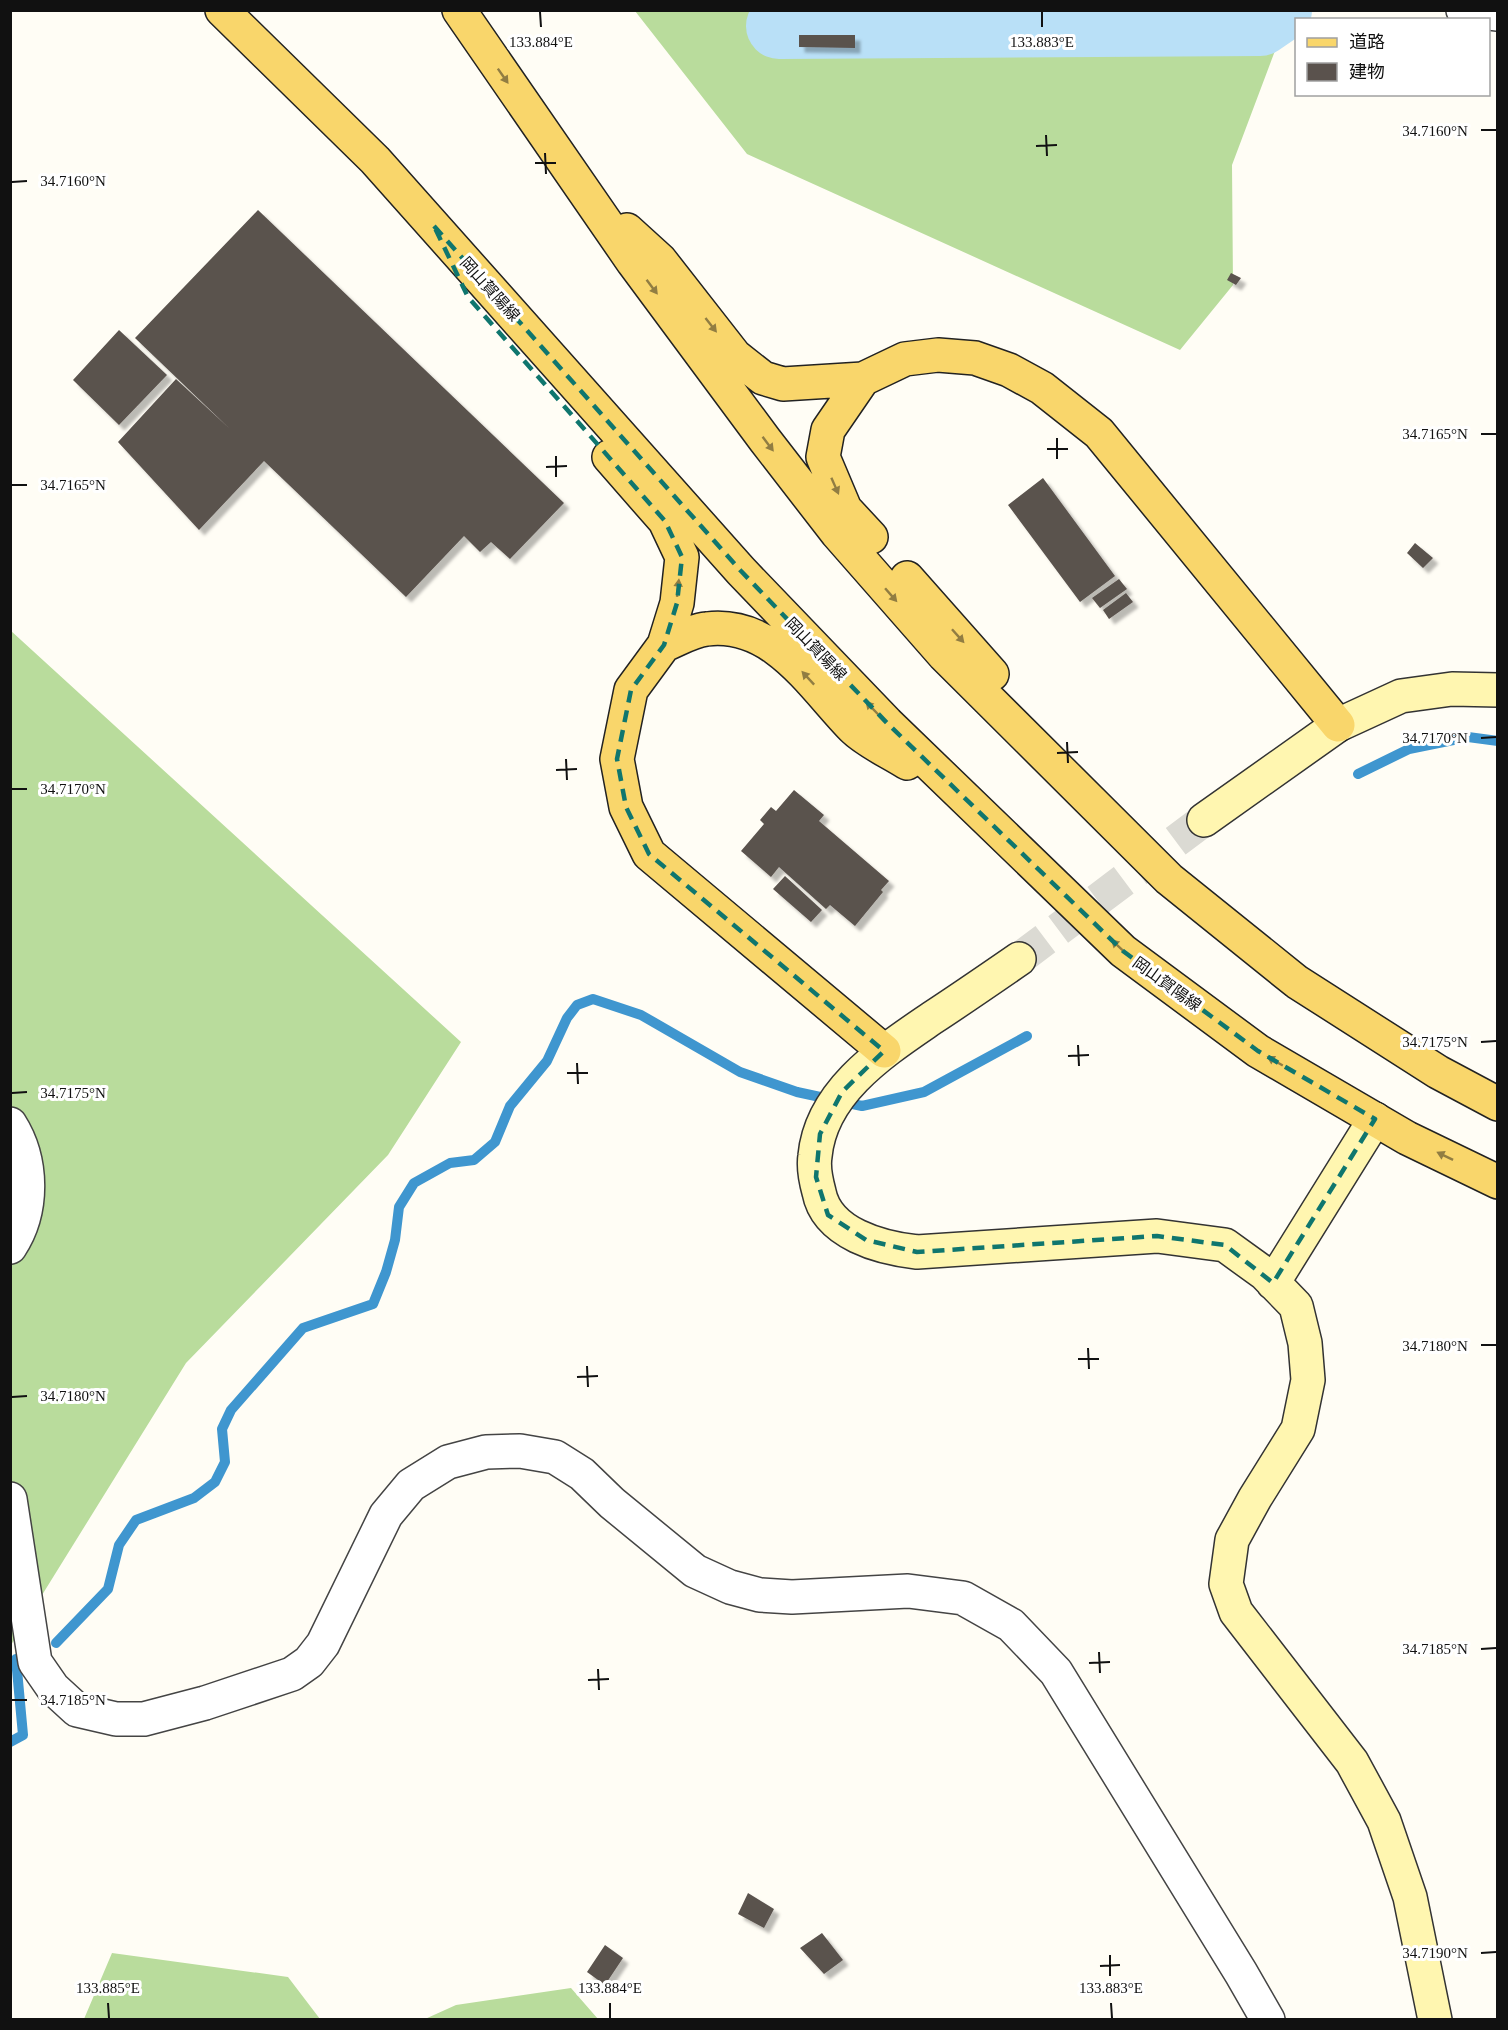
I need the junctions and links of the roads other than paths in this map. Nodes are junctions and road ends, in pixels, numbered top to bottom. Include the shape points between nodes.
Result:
1 (222, 10) edge
2 (459, 10) edge
3 (1463, 10) edge
4 (1497, 14) edge
5 (585, 192) junction
6 (434, 226) junction
7 (863, 379) junction
8 (664, 645) junction
9 (1497, 690) edge
10 (1338, 725) junction
11 (1087, 798) junction
12 (969, 803) junction
13 (1204, 820) tunnel mouth
14 (1019, 959) tunnel mouth
15 (884, 1051) junction
16 (1497, 1104) edge
17 (1375, 1119) junction
18 (10, 1124) edge
19 (1497, 1182) edge
20 (10, 1247) edge
21 (1273, 1283) junction
22 (10, 1499) edge
23 (1268, 2019) edge
24 (1435, 2019) edge

1 - 6 main road, 岡山賀陽線 via 375,160
2 -> 5 main road
3 - 4 street
5 -> 7 main road via 660,260 735,356 763,378 783,384
5 -> 11 main road via 837,533 944,655
8 -> 6 main road via 677,603 682,557 665,521 468,297
12 -> 6 main road, 岡山賀陽線 via 886,723 741,570
7 - 10 main road via 905,359 938,355 975,358 1042,388 1099,433
7 -> 11 main road via 828,430 823,457 845,508 1032,719
12 -> 8 main road via 855,730 790,659 759,636 734,628 705,629
8 - 15 main road via 631,690 617,759 626,807 649,854
9 - 10 street via 1452,689 1401,696
10 - 13 street
11 - 16 main road via 1169,879 1297,982 1438,1072
17 -> 12 main road, 岡山賀陽線 via 1258,1051 1123,951
14 - 15 street
15 - 21 street via 859,1073 835,1105 814,1156 820,1198 828,1215 846,1229 891,1249 917,1252 1157,1236 1225,1245
19 -> 17 main road, 岡山賀陽線
17 - 21 street
18 - 20 street via 27,1166 28,1200
21 - 24 street via 1296,1306 1308,1380 1298,1429 1232,1540 1226,1584 1236,1612 1352,1762 1384,1821 1410,1897
22 - 23 street via 35,1662 52,1688 77,1710 116,1719 144,1719 205,1703 292,1674 309,1662 323,1644 386,1515 411,1485 448,1461 486,1452 520,1450 555,1457 582,1474 695,1571 730,1587 760,1595 792,1597 908,1591 963,1598 1011,1625 1056,1672

